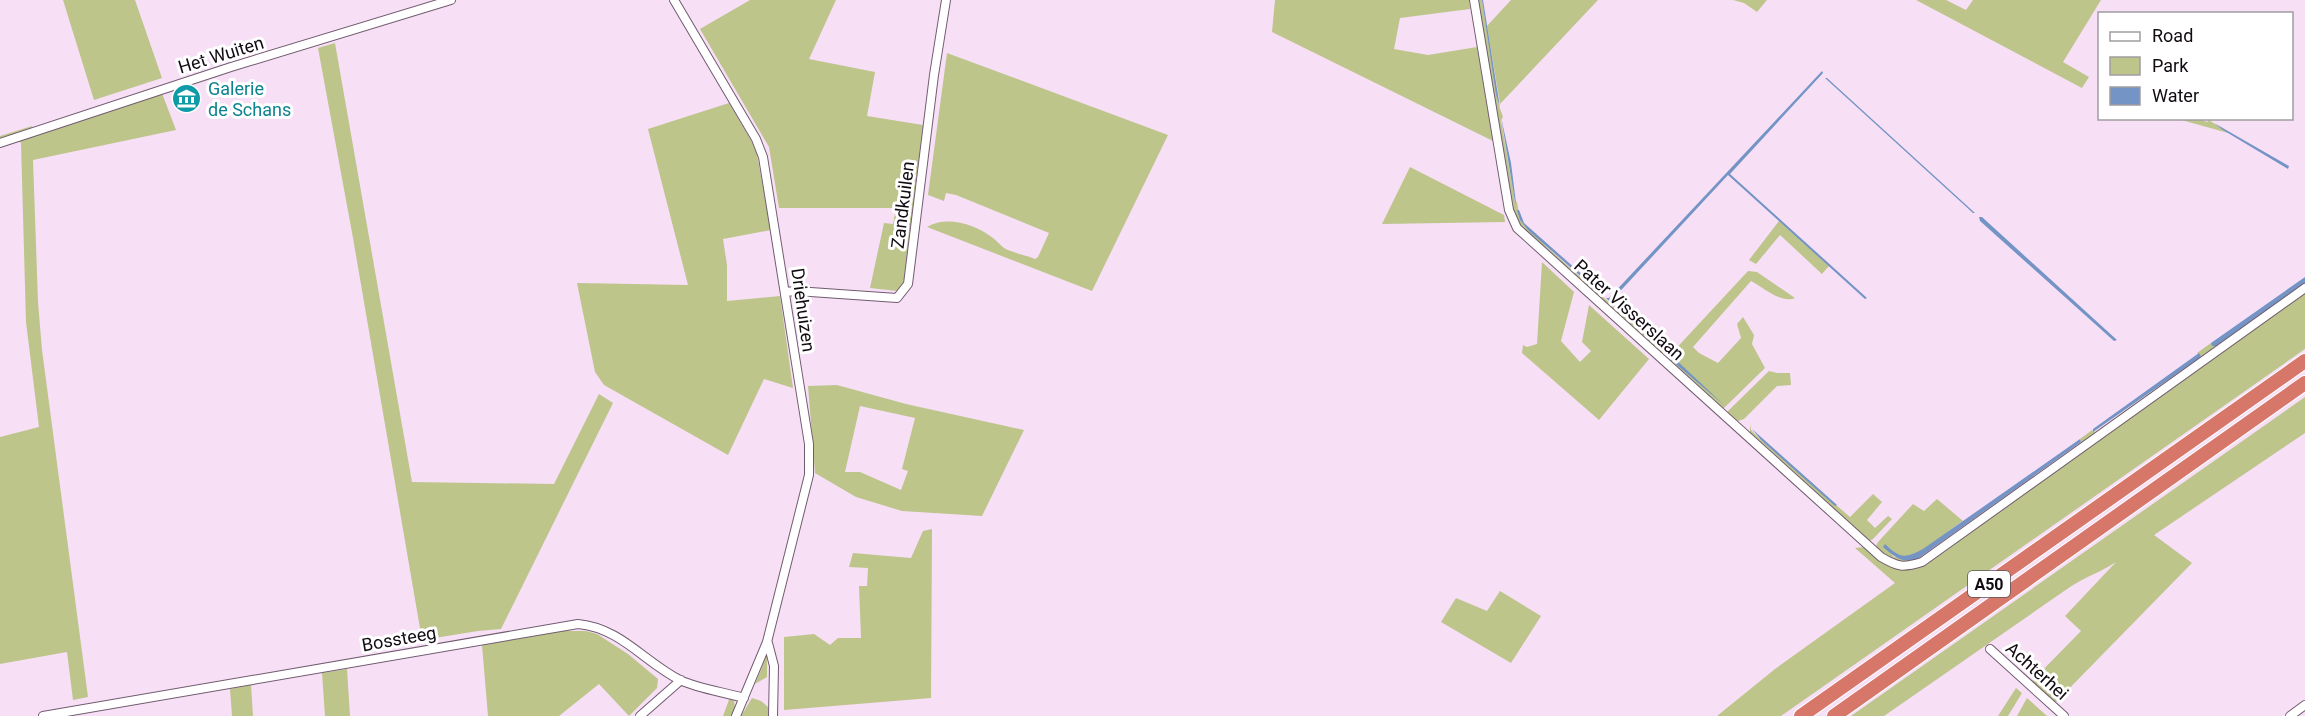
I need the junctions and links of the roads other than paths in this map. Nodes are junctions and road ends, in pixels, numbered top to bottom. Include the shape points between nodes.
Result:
1 (451, 0) edge
2 (674, 0) edge
3 (946, 0) edge
4 (1474, 0) edge
5 (0, 142) edge
6 (2305, 288) edge
7 (785, 292) junction
8 (2305, 361) edge
9 (2305, 383) edge
10 (767, 642) junction
11 (1990, 648) dead end
12 (681, 680) junction
13 (744, 698) junction
14 (2305, 705) edge
15 (44, 716) edge
16 (640, 716) edge
17 (736, 716) edge
18 (773, 716) edge
19 (1801, 716) edge
20 (1834, 716) edge
21 (2064, 716) edge
22 (2290, 716) edge

1 - 5 street, Het Wuiten
2 - 7 street, Driehuizen via 763,157
3 - 7 street, Zandkuilen via 908,284 897,298
4 - 6 street, Pater Visserslaan via 1509,210 1517,228 1881,557 1897,566 1922,562
7 - 10 street, Driehuizen via 809,444 809,476
8 - 19 highway, A50
9 - 20 highway, A50
10 - 13 street, Driehuizen
10 - 18 street, Driehuizen via 774,666
11 - 21 street, Achterhei
12 - 13 street, Bossteeg
12 - 15 street, Bossteeg via 607,630 578,624
12 - 16 street
13 - 17 street, Driehuizen
14 - 22 street

